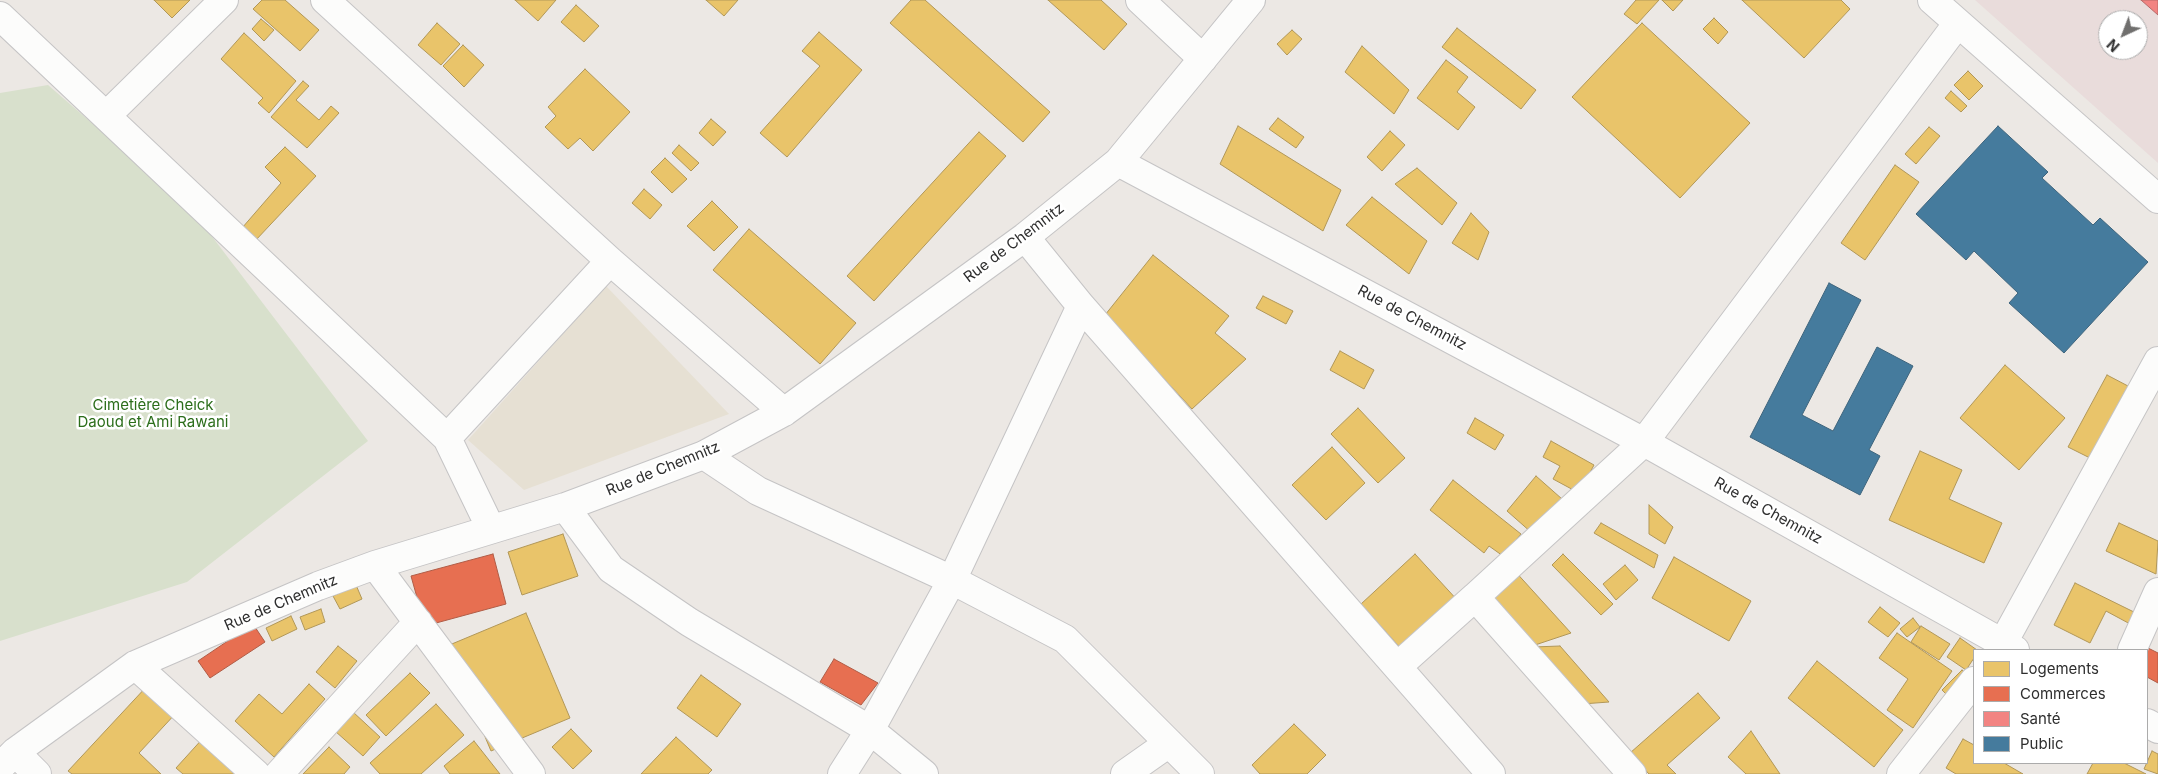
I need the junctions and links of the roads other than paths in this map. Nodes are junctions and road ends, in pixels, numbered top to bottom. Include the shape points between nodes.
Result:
1 (224, 0) edge
2 (325, 0) edge
3 (1140, 0) edge
4 (1251, 0) edge
5 (1932, 0) edge
6 (0, 16) edge
7 (1958, 23) junction
8 (1203, 59) junction
9 (106, 116) junction
10 (1118, 162) junction
11 (2158, 198) edge
12 (1025, 237) junction
13 (610, 261) junction
14 (1081, 306) junction
15 (2158, 362) edge
16 (784, 412) junction
17 (447, 438) junction
18 (1644, 442) junction
19 (704, 455) junction
20 (565, 507) junction
21 (491, 529) junction
22 (375, 565) junction
23 (952, 580) junction
24 (2158, 592) edge
25 (1475, 597) junction
26 (418, 622) junction
27 (2006, 648) edge
28 (2132, 649) edge
29 (135, 665) junction
30 (1398, 666) junction
31 (1973, 682) edge
32 (870, 730) junction
33 (1169, 743) junction
34 (7, 760) edge
35 (1628, 773) edge
36 (38, 774) edge
37 (256, 774) edge
38 (279, 774) edge
39 (531, 774) edge
40 (842, 774) edge
41 (924, 774) edge
42 (1125, 774) edge
43 (1200, 774) edge
44 (1490, 774) edge
45 (1901, 774) edge

1 - 9 street
2 - 13 street
3 - 8 street
4 - 8 street
5 - 7 street
6 - 9 street
7 - 11 street
7 - 18 street
8 - 10 street
9 - 17 street
10 - 12 street, Rue de Chemnitz
10 - 18 street, Rue de Chemnitz
12 - 14 street
12 - 16 street, Rue de Chemnitz
13 - 16 street
13 - 17 street
14 - 23 street
14 - 30 street
15 - 27 street
16 - 19 street, Rue de Chemnitz
17 - 21 street
18 - 25 street
18 - 27 street, Rue de Chemnitz
19 - 20 street, Rue de Chemnitz
19 - 23 street via 758,491
20 - 21 street, Rue de Chemnitz
20 - 32 street via 611,569 689,622
21 - 22 street, Rue de Chemnitz
22 - 26 street
22 - 29 street, Rue de Chemnitz via 318,586
23 - 32 street
23 - 33 street via 1065,639
24 - 28 street
25 - 30 street
25 - 35 street
26 - 38 street
26 - 39 street
29 - 34 street, Rue de Chemnitz
29 - 37 street
30 - 44 street
31 - 45 street
32 - 40 street
32 - 41 street
33 - 42 street
33 - 43 street
34 - 36 street

